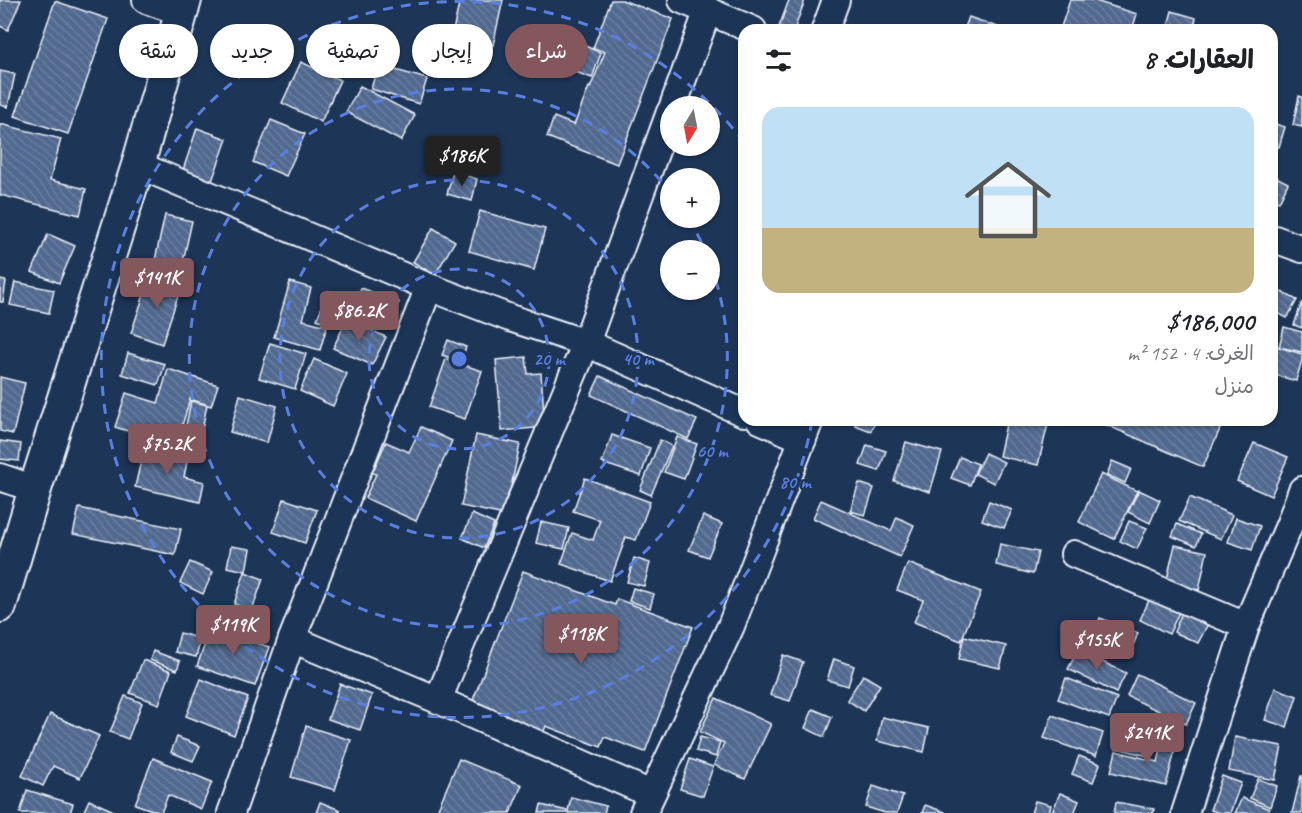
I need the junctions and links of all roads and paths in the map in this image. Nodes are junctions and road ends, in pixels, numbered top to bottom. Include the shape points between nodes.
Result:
1 (146, 0) edge
2 (682, 0) edge
3 (836, 0) edge
4 (183, 6) edge
5 (708, 10) junction
6 (740, 24) edge
7 (827, 24) edge
8 (677, 96) edge
9 (660, 140) edge
10 (138, 165) junction
11 (1278, 240) edge
12 (1302, 249) edge
13 (429, 288) junction
14 (586, 343) junction
15 (738, 410) edge
16 (791, 426) edge
17 (806, 429) edge
18 (0, 477) edge
19 (35, 489) junction
20 (1302, 490) edge
21 (1074, 554) dead end
22 (0, 606) edge
23 (1246, 626) junction
24 (292, 639) junction
25 (438, 700) junction
26 (651, 807) edge
27 (231, 813) edge
28 (1185, 813) edge

1 - 4 street
2 - 5 street
3 - 7 street
4 - 10 street
5 - 6 street
5 - 8 street
9 - 14 street
10 - 13 street
10 - 19 street
11 - 12 street
13 - 14 street
13 - 24 street
14 - 15 street
14 - 25 street
16 - 17 street
17 - 26 street via 731,626
18 - 19 street
19 - 22 street
20 - 23 street
21 - 23 street
23 - 28 street
24 - 25 street
24 - 27 street
25 - 26 street

